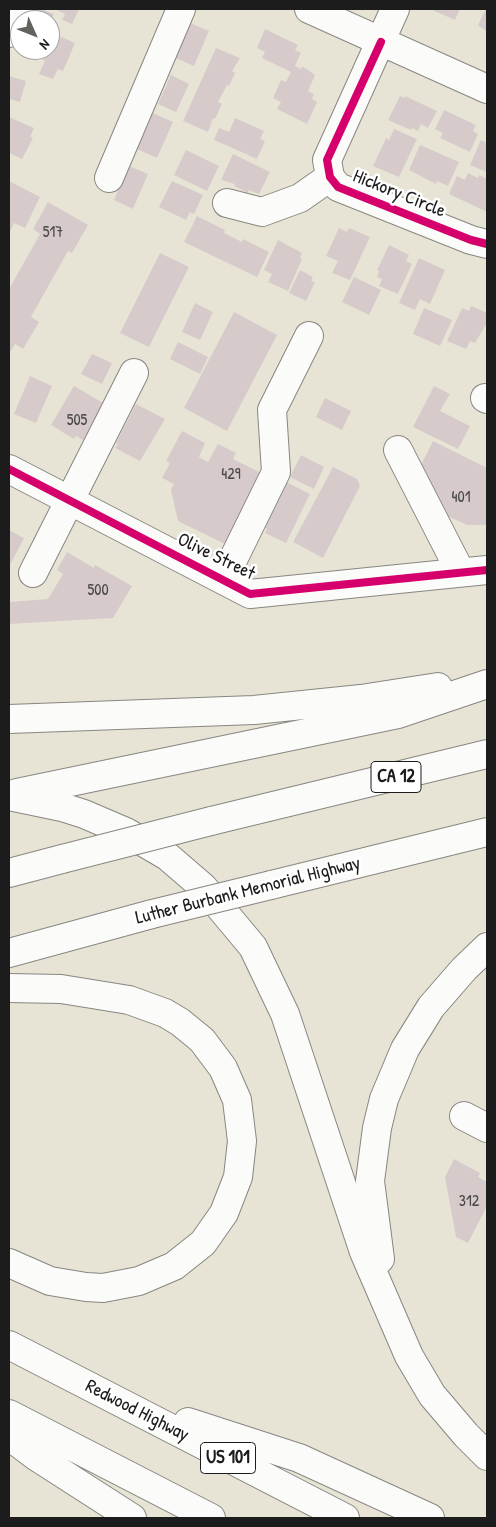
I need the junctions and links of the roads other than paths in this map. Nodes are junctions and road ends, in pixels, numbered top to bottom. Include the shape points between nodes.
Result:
1 (19, 9) edge
2 (181, 9) edge
3 (309, 9) edge
4 (395, 9) edge
5 (9, 33) edge
6 (381, 42) junction
7 (487, 89) edge
8 (330, 177) junction
9 (108, 178) dead end
10 (227, 204) dead end
11 (487, 244) edge
12 (309, 336) dead end
13 (134, 373) dead end
14 (398, 450) dead end
15 (9, 469) edge
16 (68, 500) junction
17 (487, 570) edge
18 (460, 571) junction
19 (33, 573) dead end
20 (223, 580) junction
21 (487, 678) edge
22 (487, 684) edge
23 (9, 719) edge
24 (487, 754) edge
25 (9, 796) edge
26 (487, 832) edge
27 (9, 873) edge
28 (487, 947) edge
29 (9, 953) edge
30 (9, 988) edge
31 (464, 1116) dead end
32 (487, 1128) edge
33 (9, 1263) edge
34 (391, 1312) junction
35 (9, 1345) edge
36 (111, 1398) junction
37 (9, 1414) edge
38 (9, 1436) edge
39 (487, 1456) edge
40 (132, 1518) edge
41 (211, 1518) edge
42 (345, 1518) edge
43 (430, 1518) edge

1 - 5 main road
2 - 9 main road
3 - 6 main road
4 - 6 main road, Hickory Circle
6 - 7 main road
6 - 8 main road, Hickory Circle via 327,160
8 - 10 main road via 300,198 262,212
8 - 11 main road, Hickory Circle via 338,187
12 - 20 main road via 272,410 276,472
13 - 16 main road
14 - 18 main road
15 - 16 main road, Olive Street
16 - 19 main road
16 - 20 main road, Olive Street
17 - 18 main road, Olive Street
18 - 20 main road, Olive Street via 250,594
21 - 23 main road via 361,699 254,710
22 - 25 main road via 398,714
24 - 27 main road, CA 12, bridge
25 - 34 main road via 84,814 126,832 167,856 203,886 253,947 285,1014 364,1252
26 - 29 main road, Luther Burbank Memorial Highway, bridge via 152,914
28 - 34 main road via 448,986 418,1027 394,1073 377,1128 370,1182
30 - 33 main road via 61,988 129,1000 180,1022 202,1040 223,1068 236,1100 242,1141 238,1178 224,1213 203,1242 174,1266 139,1281 95,1288 50,1281
31 - 32 main road
34 - 39 main road via 409,1356 432,1395
35 - 36 main road, Redwood Highway / US 101
36 - 42 main road, Redwood Highway / US 101
36 - 43 main road via 299,1458
37 - 41 main road
38 - 40 main road

